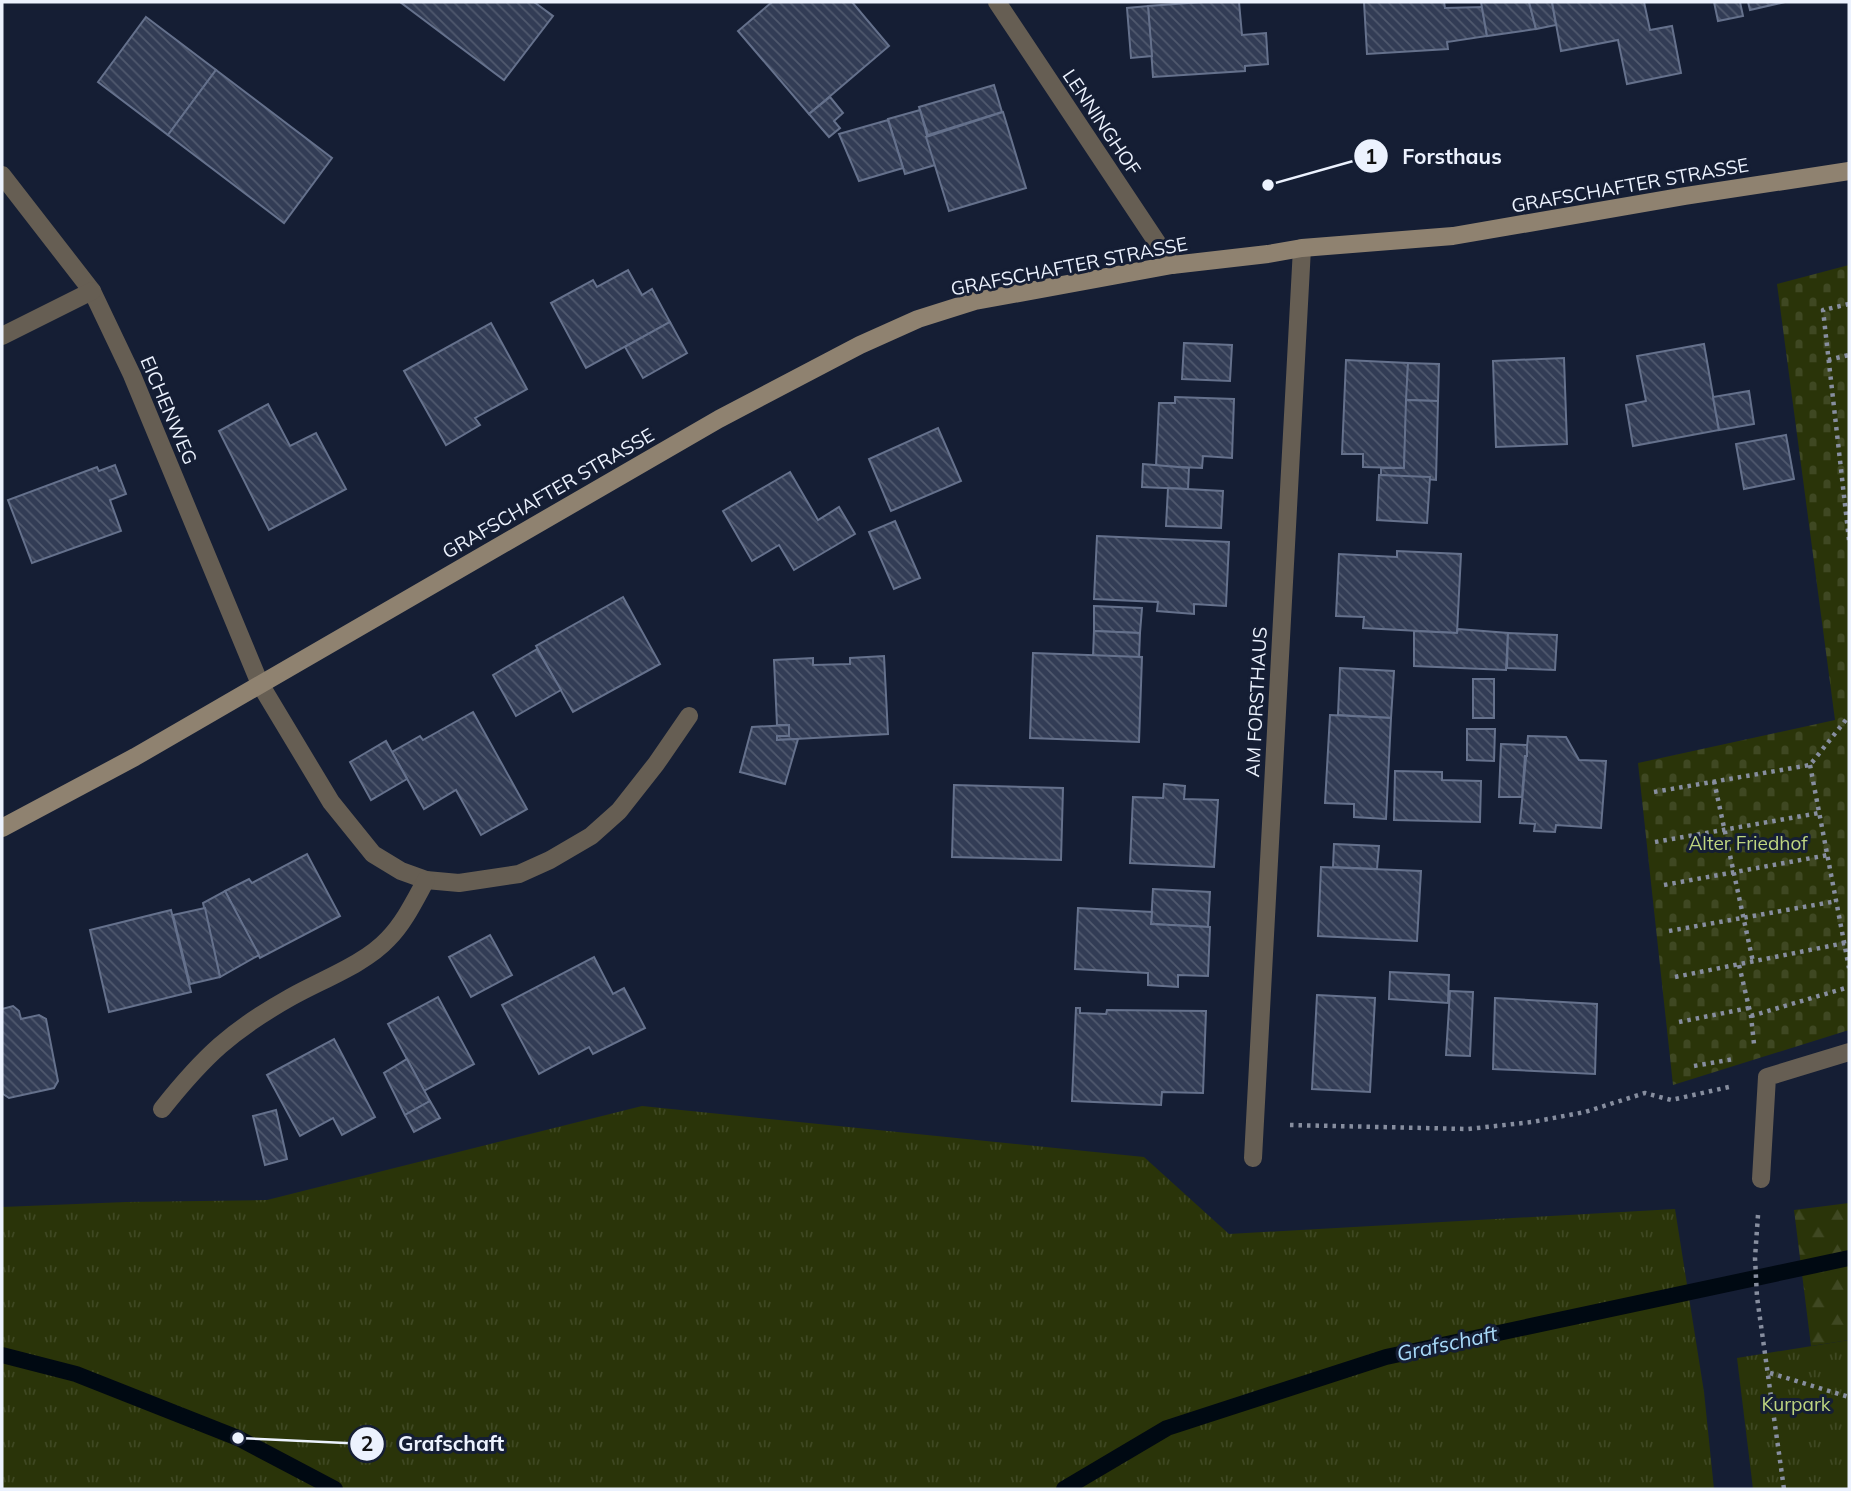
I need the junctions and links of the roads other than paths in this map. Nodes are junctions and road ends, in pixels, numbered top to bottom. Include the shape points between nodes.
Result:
1 (997, 2) edge
2 (1849, 171) edge
3 (2, 175) edge
4 (1302, 248) junction
5 (1172, 265) junction
6 (92, 291) junction
7 (2, 337) edge
8 (260, 684) junction
9 (689, 716) dead end
10 (2, 828) edge
11 (426, 880) junction
12 (1849, 1052) edge
13 (162, 1109) dead end
14 (1253, 1158) dead end
15 (1761, 1179) road end

1 - 5 street, LENNINGHOF
2 - 4 street, GRAFSCHAFTER STRASSE via 1453,236
3 - 6 street, EICHENWEG
4 - 5 street, GRAFSCHAFTER STRASSE
4 - 14 street, AM FORSTHAUS
5 - 8 street, GRAFSCHAFTER STRASSE via 975,301 918,319 860,345 719,419
6 - 7 street
6 - 8 street, EICHENWEG via 132,375
8 - 10 street, GRAFSCHAFTER STRASSE
8 - 11 street via 352,830 373,854
9 - 11 street via 619,811 591,836 519,874 459,883
11 - 13 street via 388,940 243,1025 199,1064
12 - 15 street via 1767,1077

